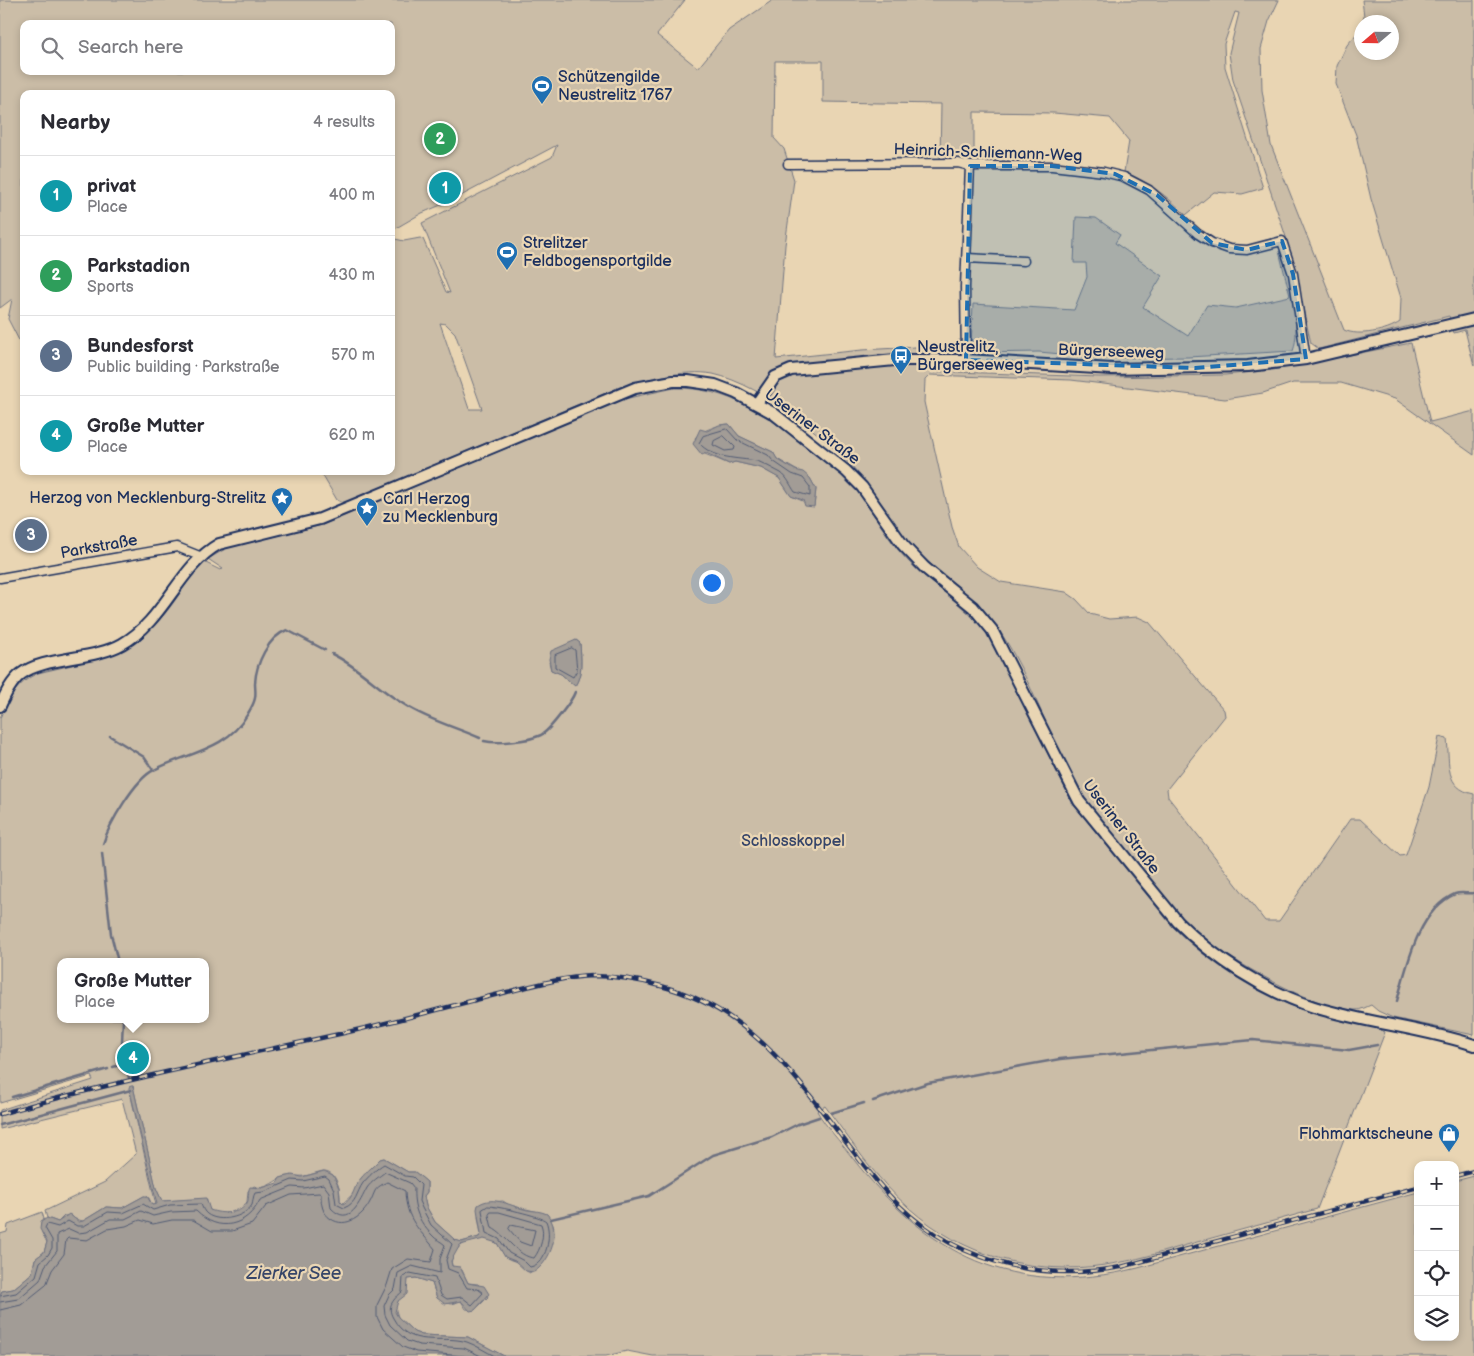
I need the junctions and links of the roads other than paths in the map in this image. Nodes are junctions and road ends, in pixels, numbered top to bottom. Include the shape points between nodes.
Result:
1 (788, 164) dead end
2 (970, 166) junction
3 (967, 258) junction
4 (1024, 261) dead end
5 (1474, 319) edge
6 (1306, 359) junction
7 (966, 360) junction
8 (757, 403) junction
9 (202, 557) junction
10 (0, 578) edge
11 (0, 706) edge
12 (1474, 1045) edge

1 - 2 street, Heinrich-Schliemann-Weg via 958,163
2 - 3 street
2 - 6 street, Heinrich-Schliemann-Weg via 1052,166 1114,174 1157,195 1212,243 1247,250 1282,241 1293,274
3 - 4 street
3 - 7 street
5 - 6 main road, Bürgerseeweg
6 - 7 main road, Bürgerseeweg via 1248,366 1168,369
7 - 8 main road, Bürgerseeweg via 888,360 791,370 775,377
8 - 9 main road, Useriner Straße via 726,389 701,383 674,381 635,388 320,520 225,542
8 - 12 main road, Useriner Straße via 846,471 862,487 913,557 985,620 1011,663 1079,801 1193,938 1245,973 1299,1001
9 - 10 street, Parkstraße via 177,548
9 - 11 main road, Useriner Straße via 160,612 134,637 105,652 28,671 15,681

